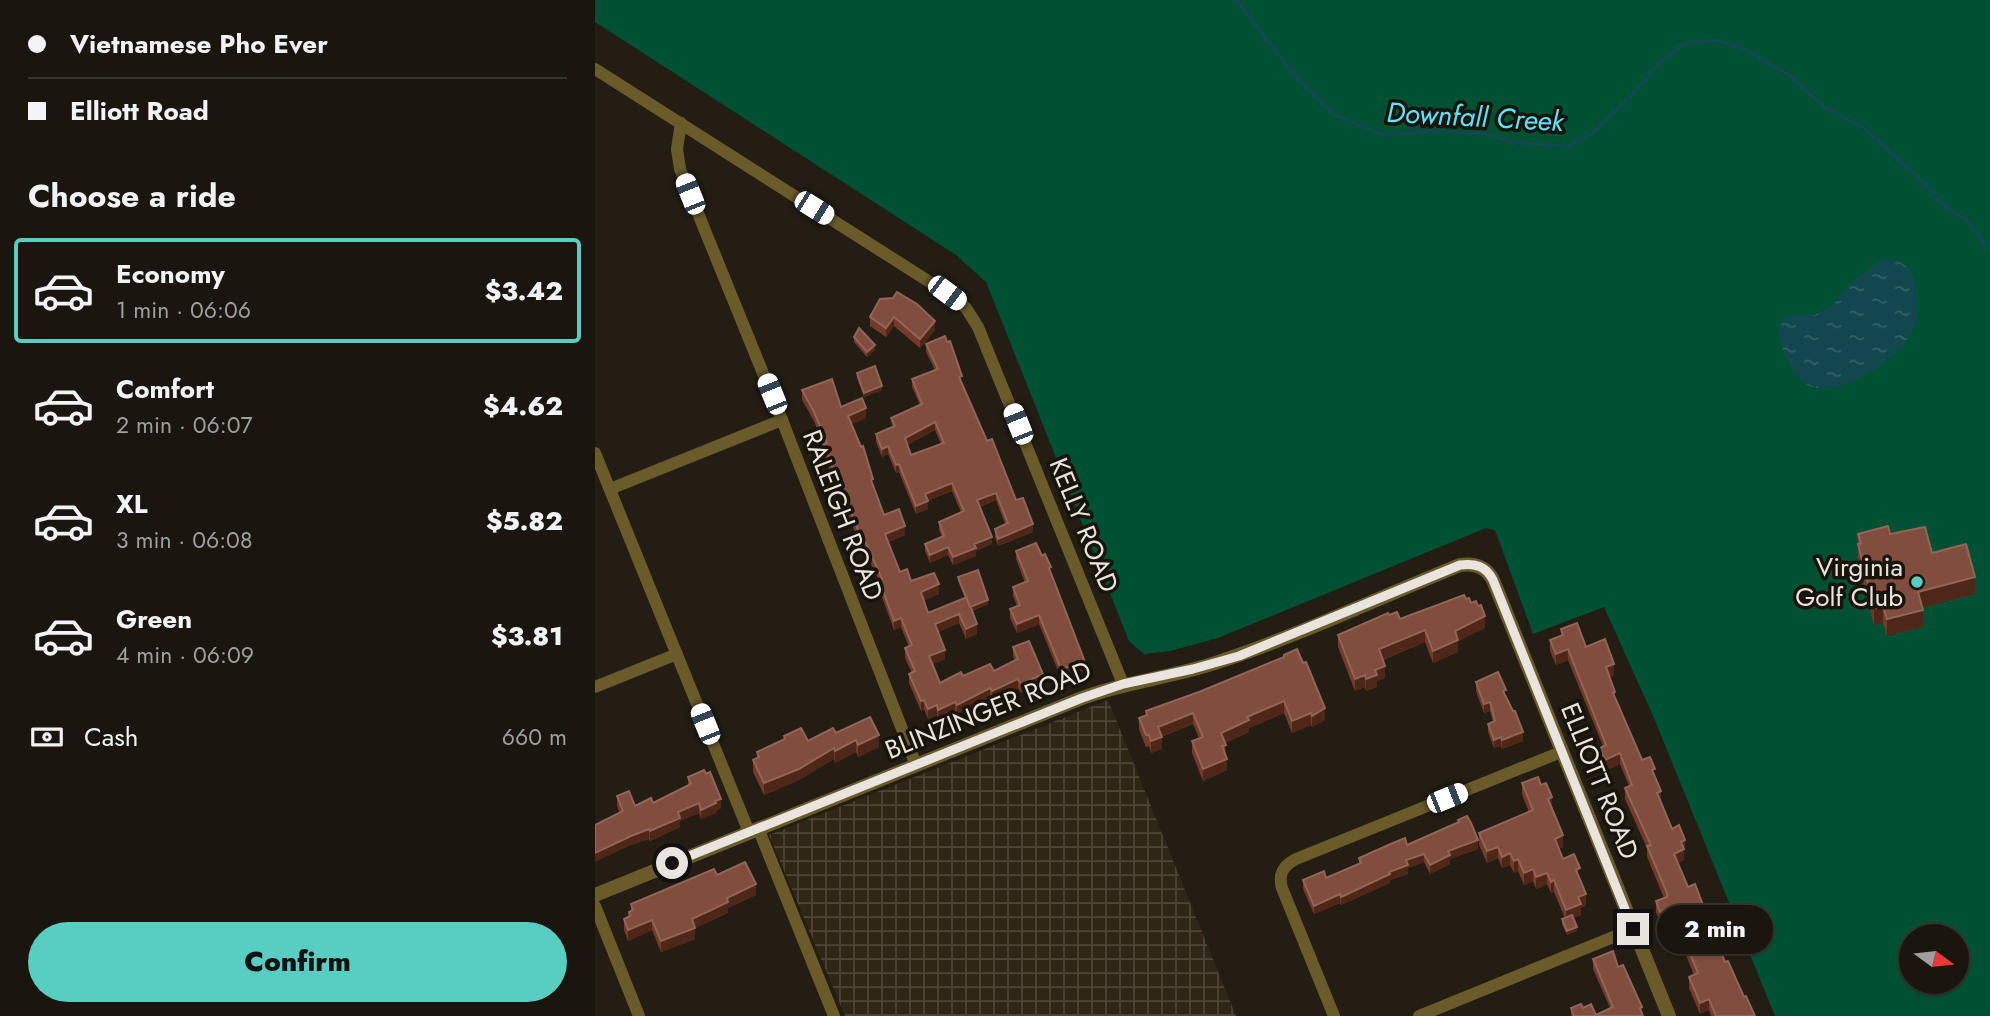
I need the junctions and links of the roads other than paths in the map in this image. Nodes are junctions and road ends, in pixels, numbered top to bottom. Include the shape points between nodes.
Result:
1 (595, 69) edge
2 (681, 123) junction
3 (782, 419) junction
4 (595, 453) edge
5 (603, 482) edge
6 (1482, 567) joint
7 (677, 654) junction
8 (1123, 684) junction
9 (595, 687) edge
10 (1561, 752) junction
11 (916, 765) junction
12 (754, 830) junction
13 (595, 895) edge
14 (595, 906) edge
15 (1633, 929) junction
16 (639, 1016) edge
17 (834, 1016) edge
18 (1333, 1016) edge
19 (1419, 1016) edge
20 (1669, 1016) edge

1 - 2 street
2 - 3 street, RALEIGH ROAD via 680,169
2 - 8 street, KELLY ROAD via 966,308 978,327
3 - 5 street
3 - 11 street, RALEIGH ROAD
4 - 5 street
5 - 7 street
6 - 8 street, BLINZINGER ROAD via 1460,565 1239,656
6 - 10 street, ELLIOTT ROAD via 1493,580
7 - 9 street
7 - 12 street
8 - 11 street, BLINZINGER ROAD
10 - 15 street, ELLIOTT ROAD
10 - 18 street via 1286,865 1281,872 1282,888
11 - 12 street, BLINZINGER ROAD
12 - 13 street, BLINZINGER ROAD
12 - 17 street
14 - 16 street
15 - 19 street
15 - 20 street, ELLIOTT ROAD

